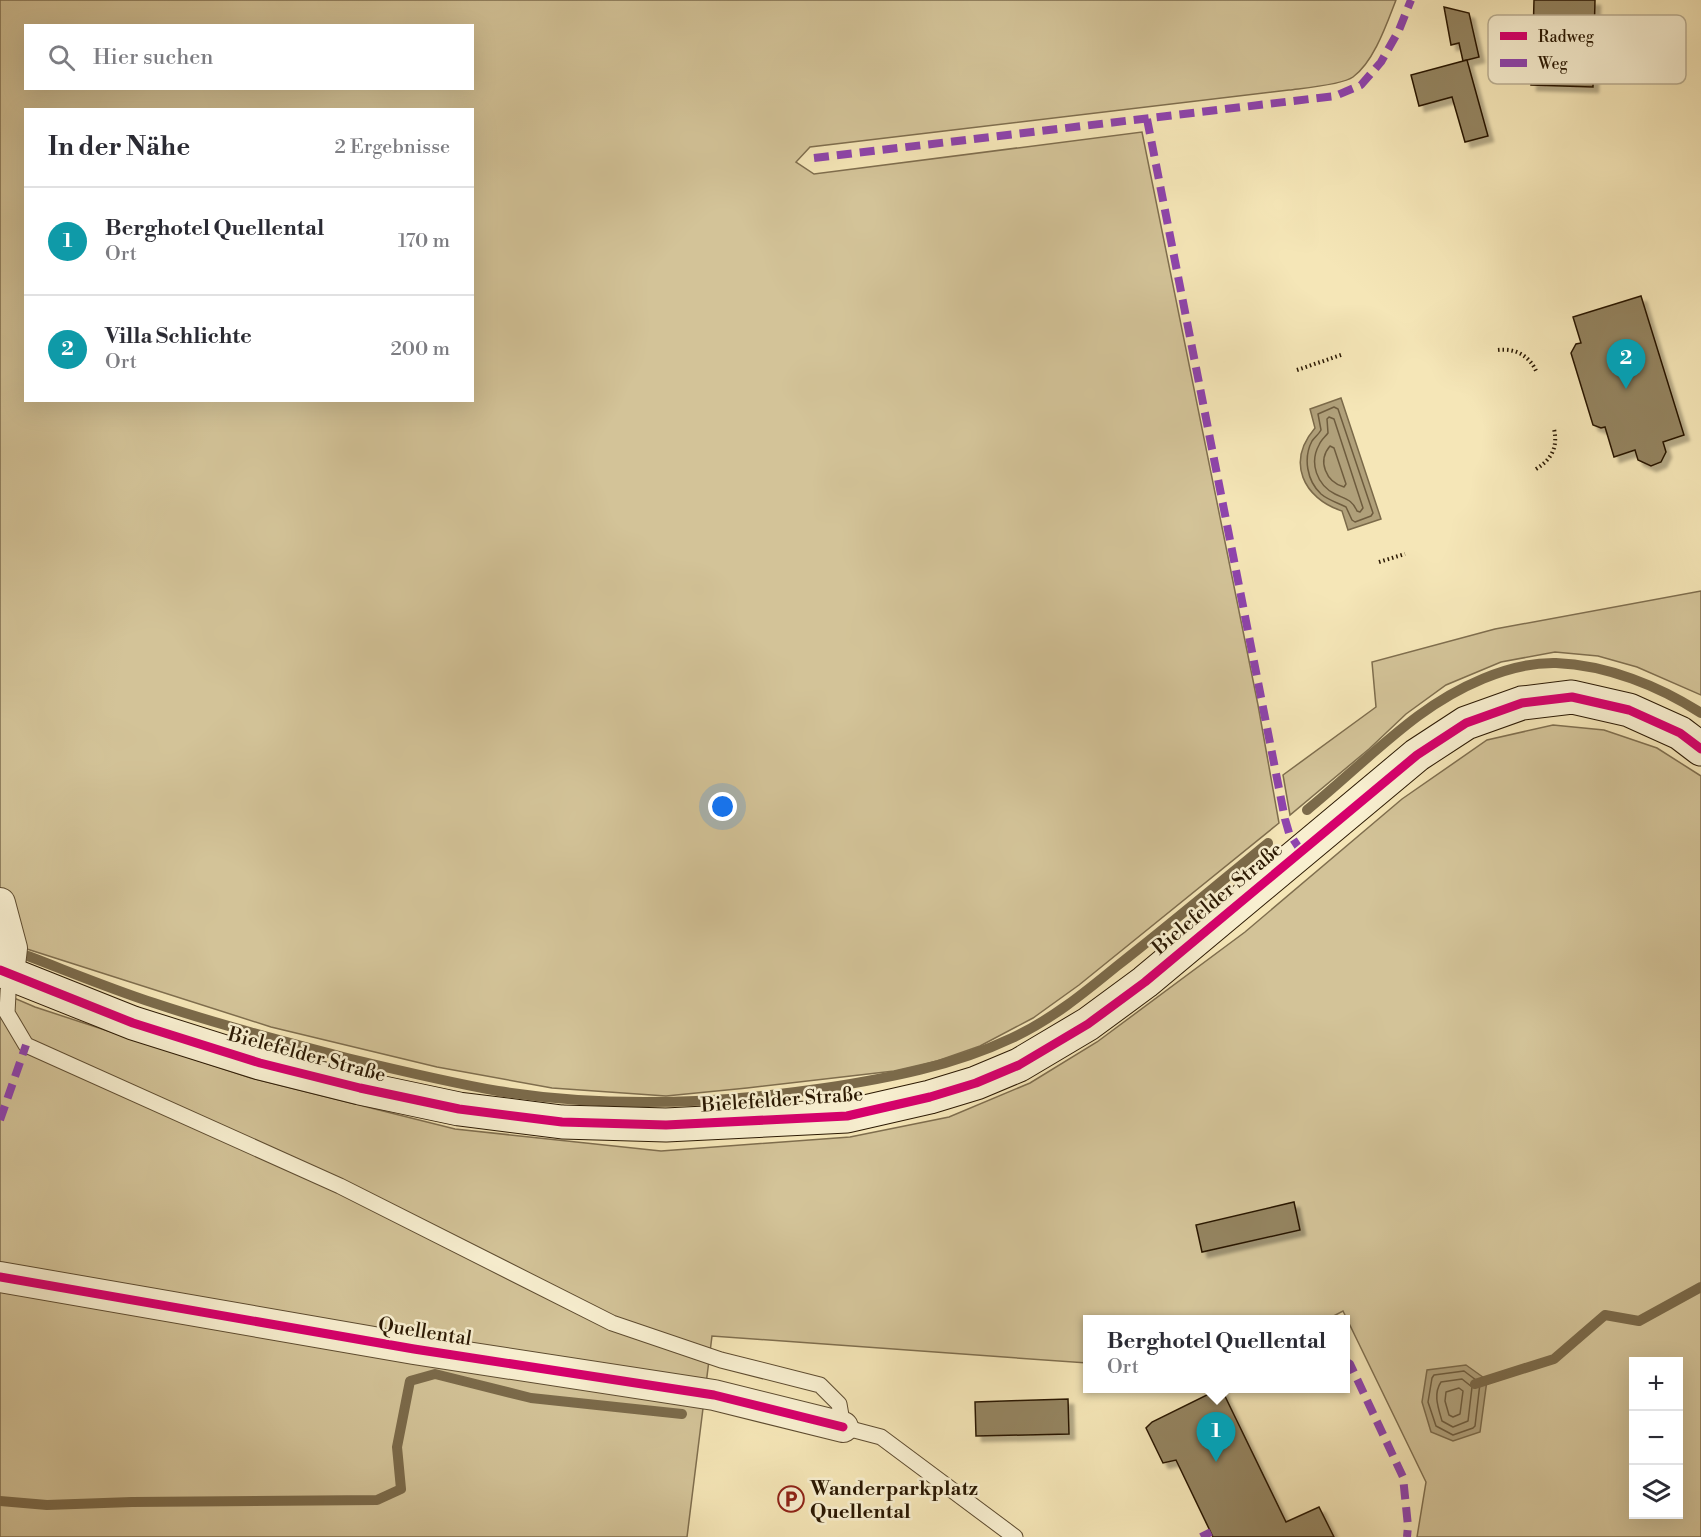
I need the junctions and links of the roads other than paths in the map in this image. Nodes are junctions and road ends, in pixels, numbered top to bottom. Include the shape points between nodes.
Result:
1 (1701, 749) edge
2 (0, 903) edge
3 (4, 972) edge
4 (0, 1277) edge
5 (843, 1427) junction
6 (1015, 1537) edge

1 - 3 main road, Bielefelder Straße via 1680,733 1629,710 1572,697 1522,703 1466,723 1417,755 1145,982 1088,1024 1019,1065 976,1083 847,1116 666,1125 562,1122 459,1108 260,1063 133,1023
2 - 3 street via 12,948
3 - 5 lane via 7,1013 26,1045 340,1186 612,1323 721,1360 820,1385 839,1404
4 - 5 street, Quellental via 714,1395
5 - 6 lane, Quellental via 881,1437

